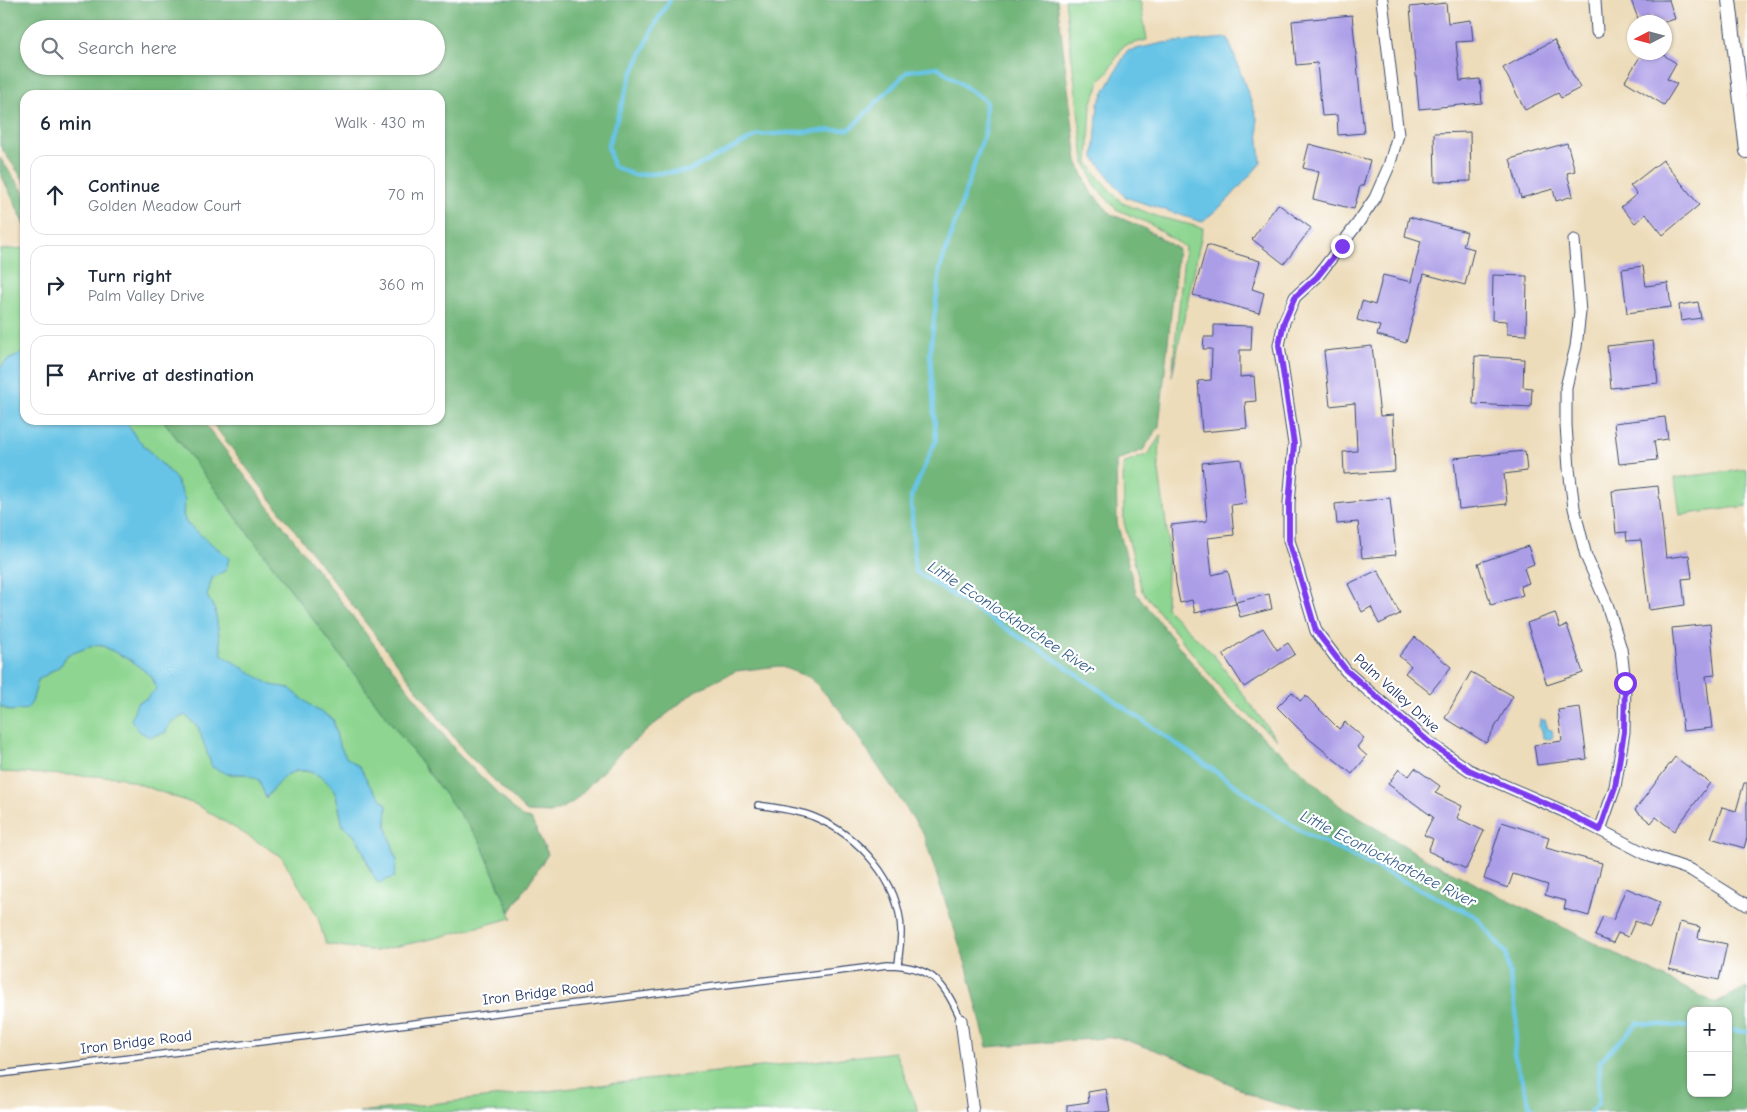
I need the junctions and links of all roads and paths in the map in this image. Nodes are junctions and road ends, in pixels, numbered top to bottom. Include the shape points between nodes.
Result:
1 (1382, 0) edge
2 (1595, 0) edge
3 (1730, 0) edge
4 (1597, 32) dead end
5 (1747, 151) edge
6 (1574, 240) dead end
7 (758, 805) dead end
8 (1600, 830) junction
9 (1747, 905) edge
10 (898, 965) junction
11 (961, 1020) joint
12 (0, 1074) edge
13 (973, 1112) edge

1 - 8 street, Palm Valley Drive via 1398,135 1389,166 1375,198 1358,223 1317,277 1295,297 1284,322 1279,345 1294,444 1289,540 1300,583 1316,631 1346,670 1402,722 1469,770
2 - 4 street
3 - 5 street
6 - 8 street via 1580,312 1566,387 1568,469 1586,556 1607,604 1621,649 1625,683 1624,732 1615,787
7 - 10 lane via 814,817 841,830 869,856 896,903 901,930
8 - 9 street, Palm Valley Drive via 1650,856 1691,870
10 - 11 lane, Iron Bridge Road via 911,966 933,977 948,992
10 - 12 lane, Iron Bridge Road
11 - 13 street, Iron Bridge Road

